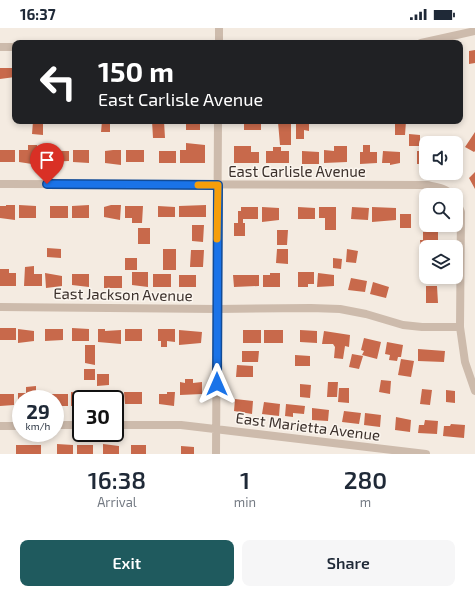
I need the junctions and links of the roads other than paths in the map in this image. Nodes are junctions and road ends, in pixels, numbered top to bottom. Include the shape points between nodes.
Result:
1 (219, 28) edge
2 (475, 31) edge
3 (219, 40) edge
4 (434, 40) edge
5 (0, 47) edge
6 (12, 47) edge
7 (218, 124) edge
8 (0, 184) edge
9 (218, 185) junction
10 (434, 188) edge
11 (461, 232) edge
12 (0, 307) edge
13 (217, 309) junction
14 (460, 327) junction
15 (475, 391) edge
16 (124, 425) edge
17 (0, 426) edge
18 (12, 426) edge
19 (216, 430) junction
20 (216, 454) edge
21 (426, 454) edge

1 - 3 street
2 - 4 street
5 - 6 street
7 - 9 street
8 - 9 street, East Carlisle Avenue
9 - 10 street, East Carlisle Avenue
9 - 13 street
11 - 14 street
12 - 13 street, East Jackson Avenue
13 - 14 street, East Jackson Avenue via 340,309 403,325
13 - 19 street
14 - 15 street via 465,362
16 - 19 street, East Marietta Avenue via 167,424
17 - 18 street
19 - 20 street
19 - 21 street, East Marietta Avenue

